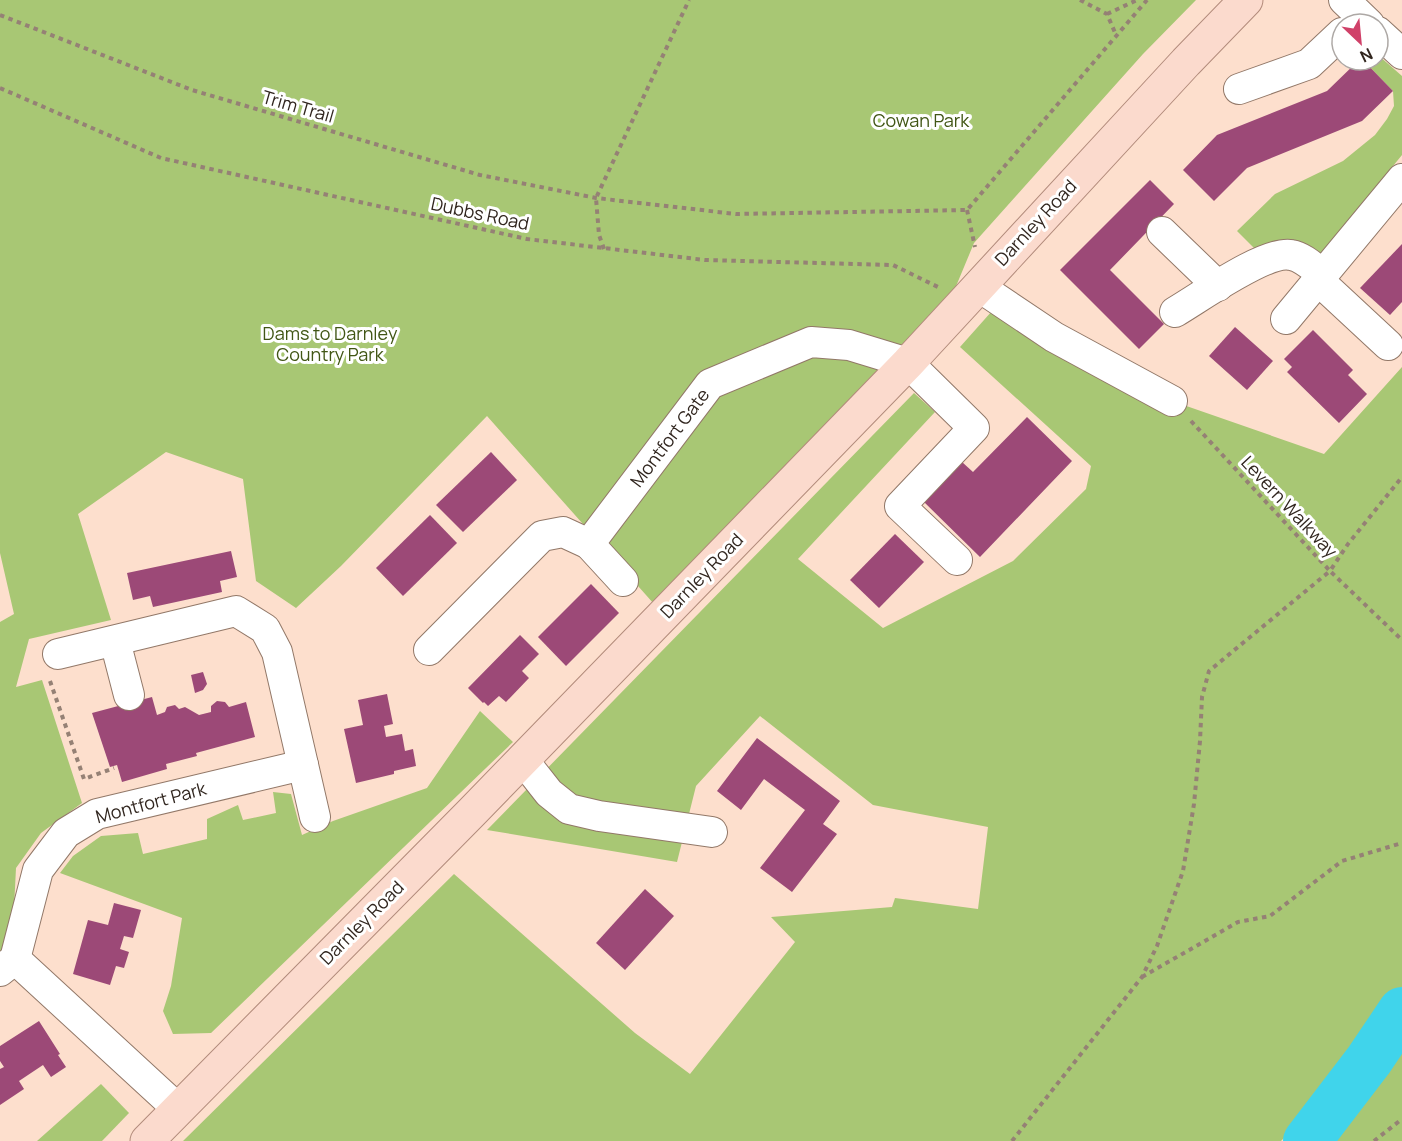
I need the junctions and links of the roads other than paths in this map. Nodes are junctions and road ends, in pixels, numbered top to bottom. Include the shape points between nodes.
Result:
1 (1246, 0) edge
2 (1390, 44) edge
3 (1330, 45) edge
4 (1402, 54) edge
5 (1239, 90) dead end
6 (1402, 179) edge
7 (1162, 232) dead end
8 (1320, 277) junction
9 (1218, 286) junction
10 (972, 293) junction
11 (1175, 312) dead end
12 (1286, 319) dead end
13 (1388, 345) dead end
14 (908, 363) junction
15 (1173, 401) road end
16 (590, 544) junction
17 (957, 560) dead end
18 (623, 581) dead end
19 (115, 641) junction
20 (429, 650) dead end
21 (58, 654) road end
22 (129, 695) dead end
23 (523, 760) junction
24 (303, 765) junction
25 (315, 816) dead end
26 (712, 832) dead end
27 (8, 965) edge
28 (178, 1109) junction
29 (147, 1141) edge

1 - 10 main road, Darnley Road
2 - 4 street
3 - 5 street via 1309,64
6 - 8 street
7 - 9 street
8 - 9 street via 1299,257 1279,254
8 - 12 street
8 - 13 street
9 - 11 street
10 - 14 main road, Darnley Road
10 - 15 street
14 - 16 street, Montfort Gate via 849,345 811,342 710,384
14 - 17 street via 974,428 900,506
14 - 23 main road, Darnley Road
16 - 18 street
16 - 20 street via 563,532 542,536
19 - 21 street
19 - 22 street
19 - 24 street via 236,611 265,629 277,652
23 - 26 street via 549,793 569,809
23 - 28 main road, Darnley Road
24 - 25 street
24 - 27 street, Montfort Park via 97,814 66,833 38,870
27 - 28 street, Montfort Park
28 - 29 main road, Darnley Road

